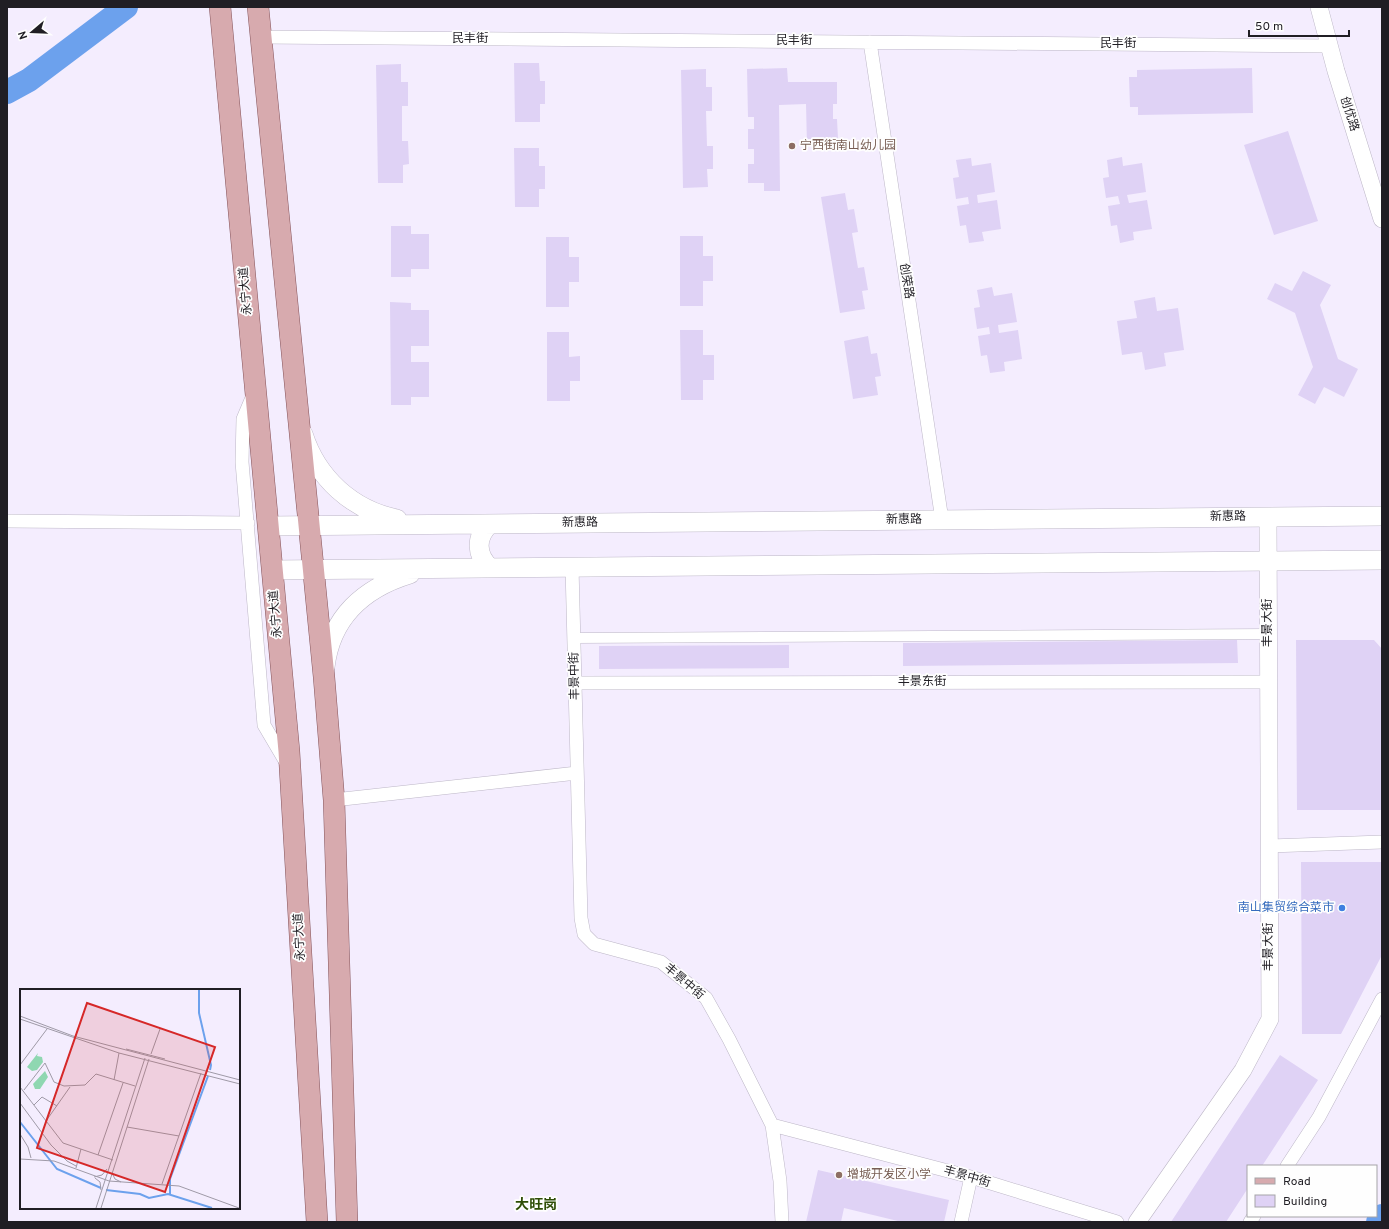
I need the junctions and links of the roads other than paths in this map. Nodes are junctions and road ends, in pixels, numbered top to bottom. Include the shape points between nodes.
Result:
1 (220, 7) edge
2 (258, 7) edge
3 (1320, 7) edge
4 (260, 37) junction
5 (870, 42) junction
6 (1329, 46) junction
7 (1382, 219) edge
8 (299, 424) junction
9 (1382, 507) edge
10 (1359, 516) junction
11 (1382, 516) edge
12 (1268, 517) junction
13 (942, 520) junction
14 (7, 521) edge
15 (426, 524) junction
16 (490, 524) junction
17 (258, 525) junction
18 (308, 526) junction
19 (1268, 560) junction
20 (1358, 560) junction
21 (1382, 560) edge
22 (572, 567) junction
23 (1382, 567) edge
24 (426, 568) junction
25 (490, 568) junction
26 (272, 570) junction
27 (312, 570) junction
28 (1268, 634) junction
29 (574, 638) junction
30 (324, 676) junction
31 (1268, 682) junction
32 (575, 683) junction
33 (290, 769) junction
34 (577, 773) junction
35 (334, 800) junction
36 (1382, 842) edge
37 (1269, 846) junction
38 (1382, 999) edge
39 (772, 1125) junction
40 (1288, 1165) edge
41 (971, 1177) junction
42 (317, 1222) edge
43 (347, 1222) edge
44 (782, 1222) edge
45 (961, 1222) edge
46 (1117, 1222) edge
47 (1136, 1222) edge

1 - 17 main road, 永宁大道 via 255,392
2 - 4 main road
3 - 6 street, 创优路
4 - 5 street, 民丰街
4 - 8 main road
5 - 6 street, 民丰街
5 - 13 street, 创荣路
6 - 7 street, 创优路
8 - 15 main road via 308,449 321,472 339,491 360,506 384,516
8 - 18 main road
9 - 10 street
10 - 11 main road, 新惠路
10 - 12 main road, 新惠路
12 - 13 main road, 新惠路
12 - 19 street, 丰景大街
13 - 16 main road, 新惠路
14 - 17 street
15 - 16 main road, 新惠路
15 - 18 main road
16 - 25 main road via 482,533 478,545 482,558
17 - 18 main road
17 - 26 main road, 永宁大道
17 - 33 street via 264,725
18 - 27 main road
19 - 20 main road
19 - 22 main road
19 - 28 street, 丰景大街
20 - 21 main road
20 - 23 street
22 - 25 main road
22 - 29 street, 丰景中街
24 - 25 main road
24 - 27 main road
24 - 30 main road via 375,588 358,601 344,617 334,635
26 - 27 main road
26 - 33 main road, 永宁大道
27 - 30 main road
28 - 29 street
28 - 31 street, 丰景大街
29 - 32 street, 丰景中街
30 - 35 main road
31 - 32 street, 丰景东街
31 - 37 street, 丰景大街
32 - 34 street, 丰景中街
33 - 42 main road, 永宁大道
34 - 35 street
34 - 39 street, 丰景中街 via 581,918 584,934 594,944 661,962 706,998
35 - 43 main road
36 - 37 street
37 - 47 street, 丰景大街 via 1270,1019 1243,1070
38 - 40 street via 1319,1117
39 - 41 street, 丰景中街
39 - 44 street via 780,1181
41 - 45 street
41 - 46 street, 丰景中街

